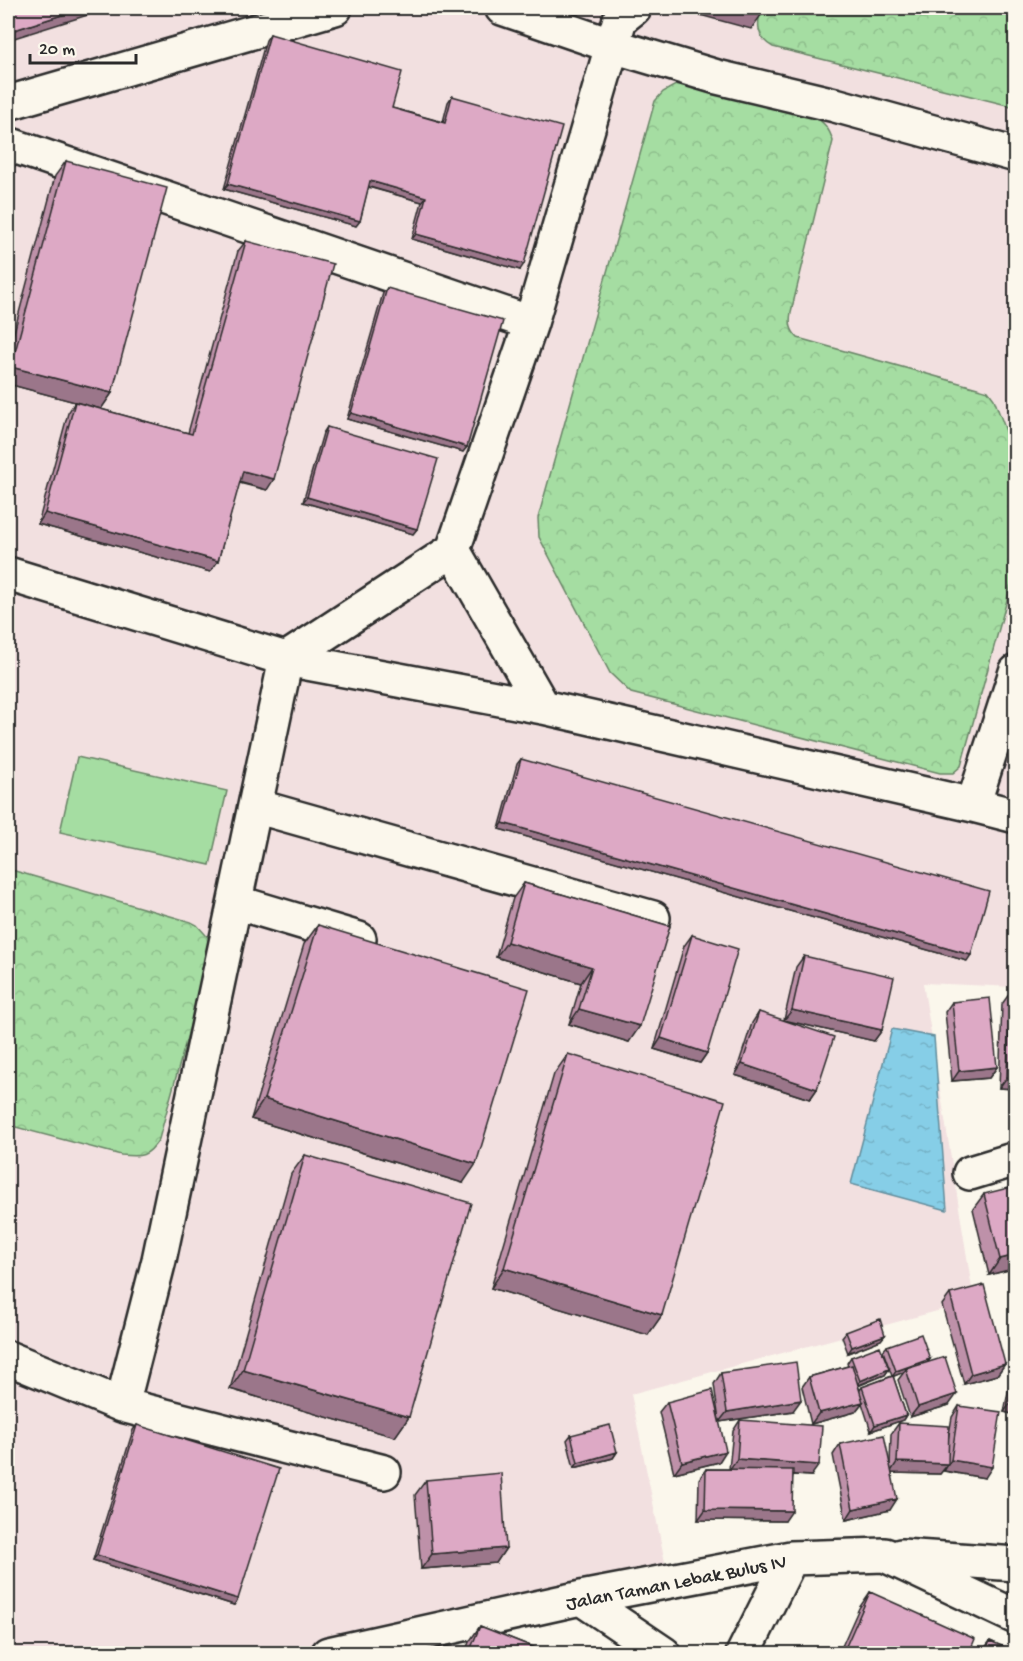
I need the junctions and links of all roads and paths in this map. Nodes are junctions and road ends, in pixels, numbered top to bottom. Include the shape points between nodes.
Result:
1 (334, 8) edge
2 (502, 8) edge
3 (619, 20) edge
4 (8, 104) edge
5 (8, 144) edge
6 (1016, 155) edge
7 (531, 323) junction
8 (453, 550) junction
9 (8, 574) edge
10 (286, 659) junction
11 (1016, 672) edge
12 (543, 707) junction
13 (973, 805) junction
14 (255, 806) junction
15 (1016, 816) edge
16 (235, 902) junction
17 (653, 918) edge
18 (390, 948) edge
19 (1016, 1158) edge
20 (970, 1173) dead end
21 (8, 1358) edge
22 (122, 1405) junction
23 (384, 1472) dead end
24 (885, 1555) junction
25 (791, 1558) junction
26 (1016, 1563) edge
27 (581, 1598) junction
28 (1016, 1617) edge
29 (406, 1644) edge
30 (328, 1653) edge
31 (664, 1653) edge
32 (742, 1653) edge

1 - 4 street
2 - 3 street
3 - 6 street via 717,77
3 - 7 street
5 - 7 street
7 - 8 street
8 - 10 street
8 - 12 street
9 - 10 street
10 - 12 street
10 - 14 street
11 - 13 street
12 - 13 street
13 - 15 street
14 - 16 street
14 - 17 street
16 - 18 street
16 - 22 street via 159,1260
19 - 20 street
21 - 22 street
22 - 23 street
24 - 25 street, Jalan Taman Lebak Bulus IV
24 - 26 street
24 - 28 street, Jalan Taman Lebak Bulus IV
25 - 27 street, Jalan Taman Lebak Bulus IV
25 - 32 street
27 - 29 street, Jalan Taman Lebak Bulus IV
27 - 31 street
29 - 30 street, Jalan Taman Lebak Bulus IV

